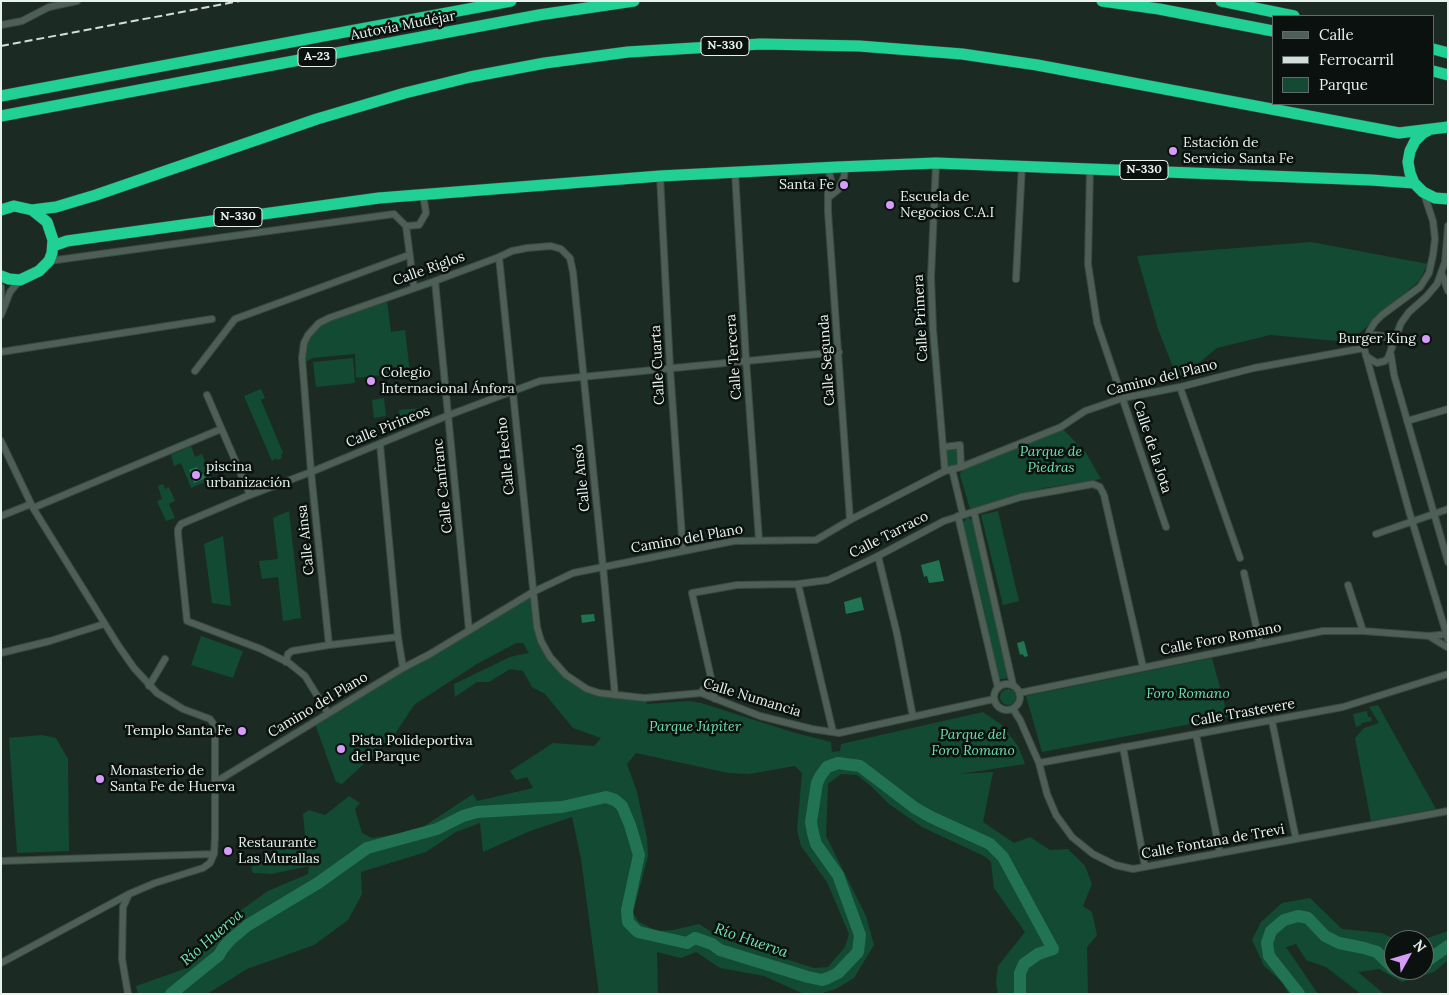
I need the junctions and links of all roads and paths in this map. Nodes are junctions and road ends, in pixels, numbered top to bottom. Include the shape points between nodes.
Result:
1 (77, 1) edge
2 (511, 1) edge
3 (634, 1) edge
4 (1102, 1) edge
5 (1221, 1) edge
6 (1289, 15) edge
7 (1, 25) edge
8 (1272, 31) edge
9 (1434, 50) edge
10 (1448, 53) edge
11 (1434, 71) edge
12 (1448, 75) edge
13 (1, 96) edge
14 (1, 116) edge
15 (1448, 127) edge
16 (1433, 128) junction
17 (936, 163) junction
18 (1022, 165) junction
19 (845, 167) junction
20 (828, 168) junction
21 (1090, 168) junction
22 (736, 172) junction
23 (660, 176) junction
24 (1414, 183) junction
25 (1423, 192) junction
26 (423, 194) junction
27 (828, 198) junction
28 (1448, 199) edge
29 (2, 209) edge
30 (32, 210) junction
31 (406, 226) junction
32 (1448, 226) edge
33 (53, 246) junction
34 (409, 254) junction
35 (1447, 255) edge
36 (499, 257) junction
37 (570, 258) joint
38 (49, 261) junction
39 (1442, 274) junction
40 (1, 276) edge
41 (1016, 279) dead end
42 (20, 280) junction
43 (435, 281) junction
44 (1, 287) edge
45 (414, 288) junction
46 (1448, 291) edge
47 (1, 303) edge
48 (1, 315) edge
49 (212, 319) dead end
50 (1367, 341) junction
51 (304, 343) joint
52 (1392, 347) junction
53 (1364, 348) junction
54 (1, 352) edge
55 (839, 352) junction
56 (1390, 355) junction
57 (1366, 356) junction
58 (746, 360) junction
59 (670, 368) junction
60 (195, 371) dead end
61 (584, 376) junction
62 (1180, 387) junction
63 (512, 391) junction
64 (207, 395) dead end
65 (1123, 398) junction
66 (1448, 409) edge
67 (449, 415) junction
68 (1407, 421) junction
69 (221, 428) junction
70 (1, 441) edge
71 (380, 444) junction
72 (944, 447) junction
73 (961, 467) junction
74 (949, 470) junction
75 (311, 472) junction
76 (250, 495) junction
77 (32, 506) junction
78 (1448, 509) edge
79 (974, 512) junction
80 (1434, 514) junction
81 (961, 515) junction
82 (1, 516) edge
83 (850, 520) junction
84 (1413, 522) junction
85 (1166, 527) dead end
86 (1376, 534) dead end
87 (759, 540) junction
88 (683, 552) junction
89 (878, 556) junction
90 (1240, 558) dead end
91 (1448, 562) edge
92 (603, 567) junction
93 (1244, 573) dead end
94 (798, 584) junction
95 (1348, 585) dead end
96 (533, 592) junction
97 (104, 624) junction
98 (469, 630) junction
99 (1363, 631) junction
100 (1429, 636) junction
101 (398, 637) junction
102 (1447, 642) edge
103 (1260, 643) junction
104 (329, 645) junction
105 (1, 653) edge
106 (165, 659) dead end
107 (286, 662) junction
108 (1143, 667) junction
109 (403, 668) junction
110 (1448, 674) edge
111 (711, 678) junction
112 (1013, 685) junction
113 (149, 686) junction
114 (998, 688) junction
115 (701, 693) junction
116 (1020, 693) junction
117 (615, 695) junction
118 (715, 699) junction
119 (994, 699) junction
120 (1013, 709) junction
121 (328, 713) junction
122 (913, 716) junction
123 (1272, 721) junction
124 (833, 732) junction
125 (1196, 734) junction
126 (1123, 747) junction
127 (1039, 763) junction
128 (214, 783) junction
129 (1448, 811) edge
130 (1296, 839) junction
131 (1220, 853) junction
132 (214, 854) junction
133 (5, 861) edge
134 (1, 867) edge
135 (1145, 867) junction
136 (129, 894) junction
137 (1, 963) edge
138 (128, 994) edge

1 - 7 street via 49,6 22,21
2 - 13 highway, Autovía Mudéjar / A-23
3 - 14 highway, Autovía Mudéjar / A-23 via 539,15
4 - 8 highway
5 - 6 highway
9 - 10 highway
11 - 12 highway
15 - 16 highway, N-330
16 - 24 highway via 1419,137 1410,151 1409,167
16 - 30 highway, N-330 via 1399,132 962,54 859,46 751,44 628,52 470,77 317,119 96,195 56,207
17 - 18 highway, N-330
17 - 19 highway, N-330
17 - 72 street, Calle Primera via 931,277
18 - 21 highway, N-330
18 - 41 street
19 - 20 highway, N-330
19 - 27 street via 838,190
20 - 22 highway, N-330
20 - 27 street, Calle Segunda via 831,180
21 - 24 highway, N-330
21 - 65 street, Calle de la Jota via 1088,264 1097,322
22 - 23 highway, N-330
22 - 58 street, Calle Tercera
23 - 26 highway, N-330
23 - 59 street, Calle Cuarta
24 - 25 highway
25 - 28 highway via 1435,198
25 - 50 street via 1433,221 1435,240 1429,274 1420,287 1375,322
26 - 31 street via 426,213 419,225
26 - 33 highway, N-330 via 67,241
27 - 55 street, Calle Segunda
29 - 30 highway, N-330 via 21,207
30 - 33 highway via 47,222
31 - 34 street
31 - 38 street via 394,214
32 - 35 street
33 - 38 highway
34 - 45 street
34 - 60 street via 235,319
35 - 39 street
36 - 37 street, Calle Riglos via 512,250 551,246 561,249
36 - 43 street, Calle Riglos
36 - 63 street, Calle Hecho
37 - 61 street, Calle Ansó
38 - 42 highway via 40,271
39 - 46 street
39 - 52 street via 1432,291 1401,323
40 - 42 highway
42 - 48 street via 10,292
43 - 45 street, Calle Riglos
43 - 67 street, Calle Canfranc
44 - 47 street
45 - 51 street, Calle Riglos via 329,318 312,329
49 - 54 street
50 - 52 street via 1379,335 1388,339
50 - 53 street
51 - 75 street, Calle Ainsa via 302,358
52 - 56 street
53 - 57 street
53 - 62 street, Camino del Plano via 1254,368
55 - 58 street, Calle Pirineos
55 - 83 street, Calle Segunda
56 - 57 street via 1385,361 1377,362
56 - 68 street
57 - 84 street
58 - 59 street, Calle Pirineos
58 - 87 street, Calle Tercera
59 - 61 street, Calle Pirineos
59 - 88 street, Calle Cuarta
61 - 63 street, Calle Pirineos via 540,380
61 - 92 street, Calle Ansó
62 - 65 street, Camino del Plano
62 - 90 street
63 - 67 street, Calle Pirineos
63 - 96 street, Calle Hecho
64 - 69 street
65 - 73 street, Camino del Plano via 1085,411 1061,427
65 - 85 street, Calle de la Jota
66 - 68 street
67 - 71 street, Calle Pirineos
67 - 98 street, Calle Canfranc
68 - 80 street
69 - 76 street
69 - 77 street
70 - 77 street
71 - 75 street, Calle Pirineos
71 - 101 street
72 - 73 street via 960,444
72 - 74 street, Calle Primera
73 - 74 street, Camino del Plano
74 - 81 street, Calle Primera
74 - 83 street, Camino del Plano
75 - 76 street, Calle Pirineos
75 - 104 street, Calle Ainsa
76 - 107 street, Calle Pirineos via 178,528 187,621
77 - 82 street
77 - 97 street
78 - 80 street
79 - 81 street, Calle Tarraco
79 - 108 street, Calle Tarraco via 1021,497 1097,484 1104,495
79 - 112 street
80 - 84 street
80 - 91 street
81 - 89 street, Calle Tarraco
81 - 114 street, Calle Primera
83 - 87 street, Camino del Plano via 816,540
84 - 86 street
84 - 102 street
87 - 88 street, Camino del Plano via 734,541
88 - 92 street, Camino del Plano
89 - 94 street, Calle Tarraco via 828,580
89 - 122 street
92 - 96 street, Camino del Plano via 573,573
92 - 117 street, Calle Ansó
93 - 103 street
94 - 111 street, Calle Tarraco via 737,585 692,594
94 - 124 street
95 - 99 street
96 - 98 street, Camino del Plano
96 - 117 street, Calle Numancia via 539,633 556,666 587,689
97 - 105 street
97 - 113 street
98 - 109 street, Camino del Plano
99 - 100 street, Calle Foro Romano
99 - 103 street, Calle Foro Romano via 1322,631
100 - 102 street, Calle Foro Romano
100 - 102 street, Calle Foro Romano
101 - 104 street
101 - 109 street
103 - 108 street, Calle Foro Romano
104 - 107 street via 292,651
106 - 113 street
107 - 121 street via 304,676
108 - 116 street, Calle Foro Romano
109 - 121 street, Camino del Plano
110 - 123 street, Calle Trastevere via 1344,708
111 - 115 street
111 - 118 street
112 - 114 street via 1005,684
112 - 116 street
113 - 128 street via 183,709 213,721
114 - 119 street
115 - 117 street, Calle Numancia via 645,698
115 - 118 street, Calle Numancia
116 - 120 street via 1020,700
118 - 124 street, Calle Numancia via 760,716
119 - 120 street via 1001,709
119 - 122 street, Calle Numancia
120 - 127 street, Calle Fontana de Trevi
121 - 128 street, Camino del Plano
122 - 124 street, Calle Numancia
123 - 125 street, Calle Trastevere
123 - 130 street
125 - 126 street, Calle Trastevere
125 - 131 street
126 - 127 street, Calle Trastevere
126 - 135 street
127 - 135 street, Calle Fontana de Trevi via 1056,815 1072,837 1114,865 1133,869
128 - 132 street
129 - 130 street, Calle Fontana de Trevi
130 - 131 street, Calle Fontana de Trevi
131 - 135 street, Calle Fontana de Trevi
132 - 133 street
132 - 136 street via 210,863 202,868
133 - 134 street
136 - 137 street
136 - 138 street via 123,907 122,941

